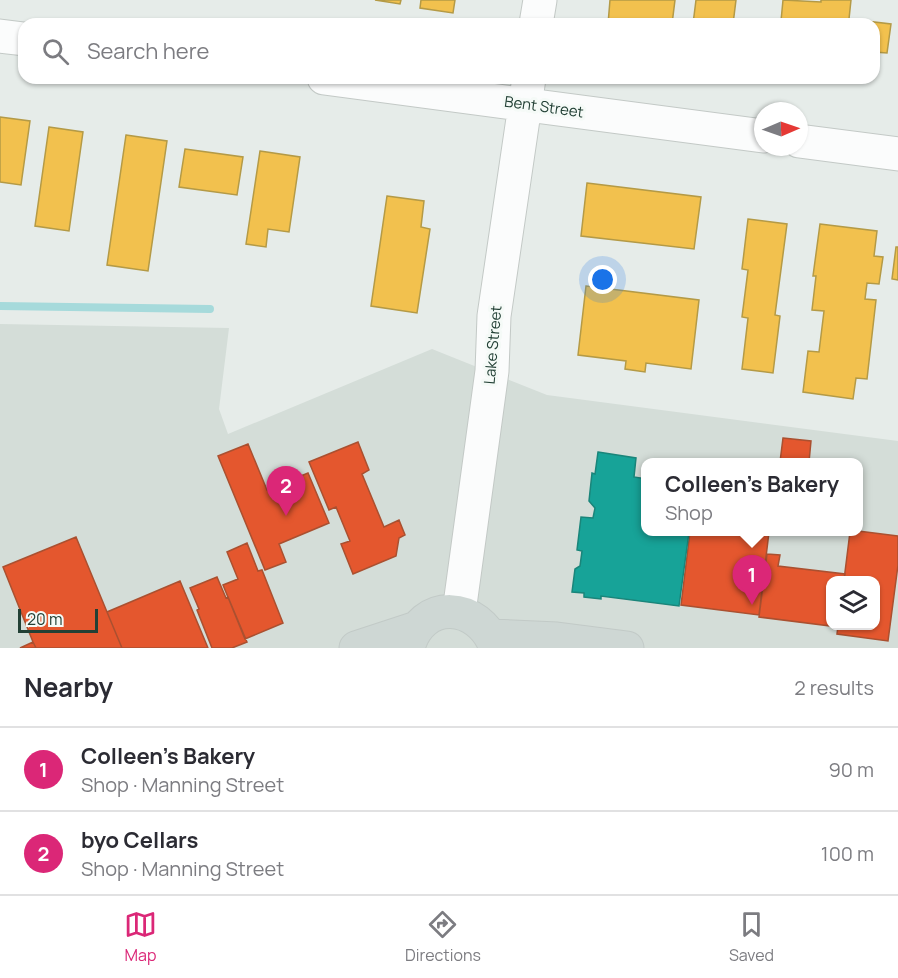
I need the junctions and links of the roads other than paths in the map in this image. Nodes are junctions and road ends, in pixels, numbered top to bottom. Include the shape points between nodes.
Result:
1 (540, 0) edge
2 (537, 18) edge
3 (0, 36) edge
4 (18, 38) edge
5 (418, 84) edge
6 (527, 91) edge
7 (754, 134) edge
8 (808, 142) edge
9 (898, 154) edge
10 (459, 612) junction
11 (412, 638) edge
12 (494, 642) edge
13 (356, 648) edge
14 (627, 648) edge

1 - 2 street
3 - 4 street
5 - 6 street, Bent Street
6 - 7 street, Bent Street
6 - 10 street, Lake Street via 494,316 492,371
8 - 9 street
10 - 11 main road via 426,620
10 - 12 main road via 478,621
11 - 13 main road
12 - 14 main road via 557,639

